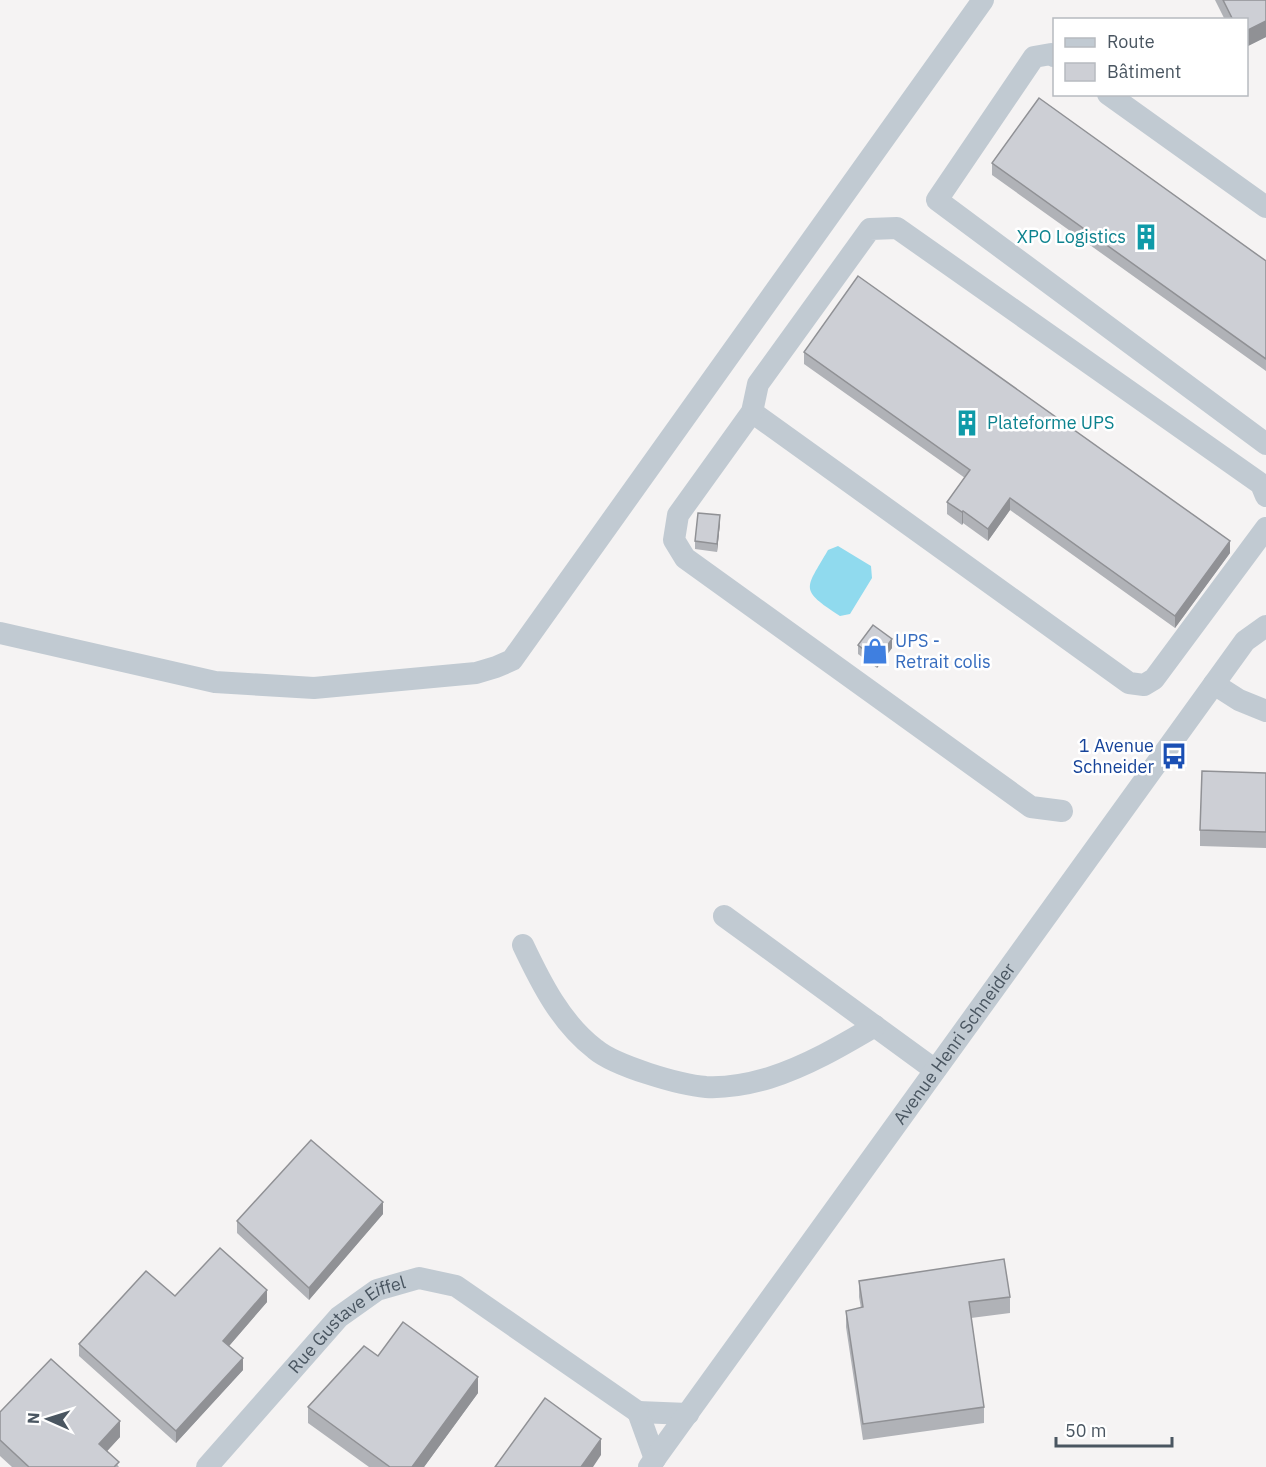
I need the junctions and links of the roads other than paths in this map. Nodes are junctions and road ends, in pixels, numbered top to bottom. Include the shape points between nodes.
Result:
1 (983, 0) edge
2 (1053, 55) edge
3 (1111, 96) edge
4 (1266, 207) edge
5 (752, 412) junction
6 (1266, 444) edge
7 (1266, 496) edge
8 (1266, 528) edge
9 (1266, 626) edge
10 (0, 633) edge
11 (1214, 684) junction
12 (1266, 711) edge
13 (1062, 812) dead end
14 (724, 916) dead end
15 (523, 945) dead end
16 (875, 1026) junction
17 (936, 1070) junction
18 (638, 1412) junction
19 (688, 1414) junction
20 (652, 1463) edge
21 (207, 1467) edge

1 - 10 street via 512,660 476,673 314,688 215,682
2 - 6 street via 1034,57 937,200
3 - 4 street
5 - 7 street via 758,384 870,229 897,228 1261,484
5 - 8 street via 1129,683 1144,685 1154,679
5 - 13 street via 678,515 674,540 685,558 1031,807
9 - 11 street, Avenue Henri Schneider via 1245,641
11 - 12 street
11 - 17 street, Avenue Henri Schneider
14 - 16 street
15 - 16 street via 543,988 595,1050 639,1071 705,1087 735,1086 768,1078 817,1060
16 - 17 street
17 - 19 street, Avenue Henri Schneider
18 - 19 street
18 - 20 street
18 - 21 street, Rue Gustave Eiffel via 456,1286 418,1278 377,1290 339,1317
19 - 20 street, Avenue Henri Schneider

